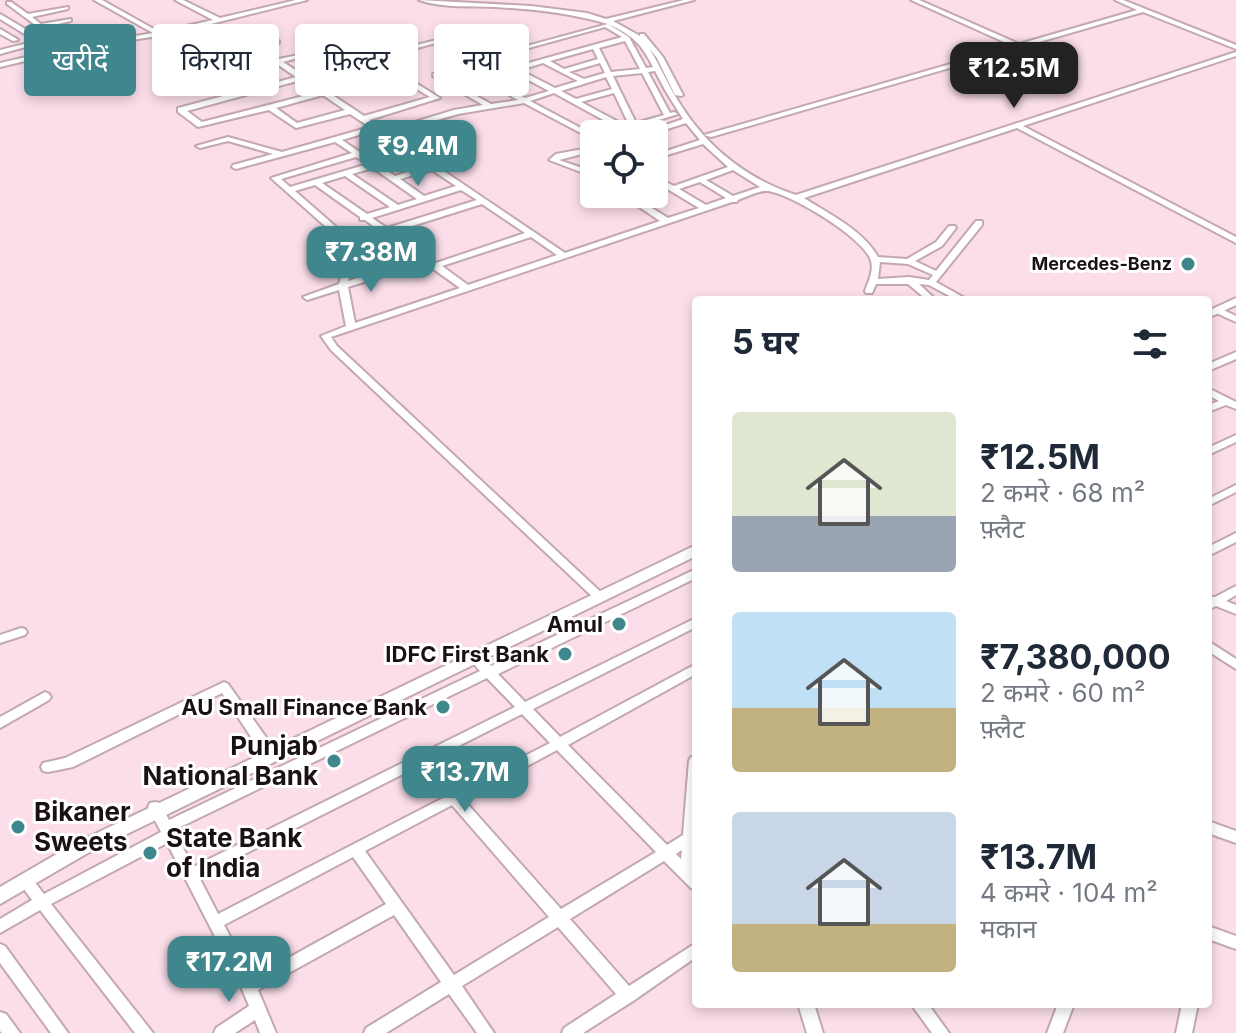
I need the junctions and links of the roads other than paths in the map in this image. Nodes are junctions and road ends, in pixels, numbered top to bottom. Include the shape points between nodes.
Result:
1 (97, 0) edge
2 (178, 0) edge
3 (304, 0) edge
4 (422, 0) edge
5 (465, 0) edge
6 (691, 0) edge
7 (914, 0) edge
8 (1118, 0) edge
9 (478, 2) edge
10 (9, 3) dead end
11 (1144, 10) junction
12 (1, 17) edge
13 (32, 19) junction
14 (218, 20) junction
15 (609, 20) junction
16 (38, 24) edge
17 (197, 24) edge
18 (24, 30) edge
19 (152, 30) edge
20 (0, 31) edge
21 (627, 38) junction
22 (24, 39) edge
23 (15, 40) junction
24 (24, 42) edge
25 (529, 46) edge
26 (595, 46) junction
27 (1019, 46) junction
28 (1236, 47) edge
29 (1, 49) edge
30 (1236, 54) edge
31 (24, 59) edge
32 (18, 60) junction
33 (602, 60) junction
34 (544, 61) junction
35 (0, 65) edge
36 (529, 65) edge
37 (657, 69) junction
38 (564, 71) junction
39 (644, 71) junction
40 (609, 74) junction
41 (529, 77) edge
42 (584, 82) junction
43 (418, 87) edge
44 (616, 90) junction
45 (555, 91) junction
46 (230, 96) joint
47 (312, 96) edge
48 (328, 96) edge
49 (472, 96) edge
50 (513, 96) edge
51 (522, 101) junction
52 (575, 102) junction
53 (489, 106) junction
54 (270, 107) junction
55 (351, 111) junction
56 (680, 112) junction
57 (248, 113) junction
58 (668, 115) junction
59 (363, 119) junction
60 (609, 120) edge
61 (631, 120) edge
62 (650, 120) edge
63 (685, 121) junction
64 (1016, 125) junction
65 (668, 126) edge
66 (375, 128) junction
67 (580, 131) edge
68 (384, 133) junction
69 (707, 138) junction
70 (336, 139) junction
71 (200, 146) dead end
72 (580, 152) edge
73 (668, 152) edge
74 (281, 154) junction
75 (357, 154) junction
76 (374, 165) junction
77 (236, 167) dead end
78 (433, 167) junction
79 (734, 167) junction
80 (580, 170) edge
81 (346, 173) junction
82 (393, 179) junction
83 (700, 179) junction
84 (316, 182) junction
85 (668, 186) edge
86 (462, 187) junction
87 (768, 187) junction
88 (673, 189) junction
89 (289, 190) junction
90 (795, 197) junction
91 (423, 199) junction
92 (734, 200) junction
93 (483, 201) junction
94 (396, 207) junction
95 (646, 208) edge
96 (707, 209) junction
97 (363, 218) junction
98 (668, 222) junction
99 (979, 223) dead end
100 (952, 228) dead end
101 (384, 232) junction
102 (532, 234) junction
103 (1236, 240) edge
104 (405, 246) junction
105 (564, 256) junction
106 (875, 259) junction
107 (425, 260) junction
108 (908, 262) junction
109 (434, 266) junction
110 (345, 272) junction
111 (934, 279) junction
112 (909, 280) junction
113 (343, 285) junction
114 (468, 289) junction
115 (927, 296) edge
116 (958, 296) edge
117 (307, 297) dead end
118 (1236, 299) edge
119 (1212, 311) edge
120 (1212, 311) edge
121 (1236, 319) edge
122 (351, 327) junction
123 (1236, 355) edge
124 (1212, 366) edge
125 (1212, 393) edge
126 (1231, 404) edge
127 (1236, 438) edge
128 (1212, 450) edge
129 (1236, 488) edge
130 (1212, 501) edge
131 (1236, 537) edge
132 (692, 550) edge
133 (1212, 550) edge
134 (692, 575) edge
135 (1236, 590) edge
136 (599, 595) junction
137 (1212, 601) edge
138 (1212, 603) edge
139 (1236, 610) edge
140 (692, 624) edge
141 (21, 632) dead end
142 (0, 639) edge
143 (1212, 648) edge
144 (474, 657) junction
145 (1236, 665) edge
146 (692, 670) edge
147 (489, 673) junction
148 (45, 697) dead end
149 (526, 708) junction
150 (0, 723) edge
151 (560, 743) junction
152 (268, 751) junction
153 (48, 767) dead end
154 (454, 798) junction
155 (156, 809) junction
156 (692, 812) edge
157 (1212, 828) edge
158 (167, 832) junction
159 (1236, 837) edge
160 (690, 838) junction
161 (356, 850) junction
162 (666, 853) junction
163 (190, 875) junction
164 (691, 879) edge
165 (25, 881) junction
166 (0, 889) edge
167 (0, 896) edge
168 (41, 902) junction
169 (396, 906) junction
170 (560, 918) junction
171 (215, 923) junction
172 (0, 927) edge
173 (1212, 934) edge
174 (1236, 943) edge
175 (0, 951) edge
176 (692, 952) edge
177 (451, 984) junction
178 (249, 987) junction
179 (628, 996) junction
180 (807, 1008) edge
181 (922, 1008) edge
182 (1064, 1008) edge
183 (1189, 1008) edge
184 (258, 1009) junction
185 (0, 1019) edge
186 (12, 1033) edge
187 (60, 1033) edge
188 (145, 1033) edge
189 (222, 1033) edge
190 (268, 1033) edge
191 (372, 1033) edge
192 (486, 1033) edge
193 (570, 1033) edge
194 (815, 1033) edge
195 (941, 1033) edge
196 (1055, 1033) edge
197 (1184, 1033) edge

1 - 19 street
2 - 14 street
3 - 14 street
4 - 9 street
5 - 9 street
6 - 15 street
7 - 27 street
8 - 11 street
9 - 15 street via 555,7
10 - 13 street
11 - 27 street
11 - 28 street
12 - 13 street
12 - 18 street
13 - 13 street via 68,14
13 - 16 street
14 - 17 street
15 - 37 street via 642,41
15 - 69 street via 630,26 653,46
20 - 23 street
21 - 25 street via 606,25
21 - 26 street
21 - 39 street
22 - 23 street
23 - 29 street
24 - 29 street
26 - 33 street
26 - 34 street
27 - 69 street
29 - 32 street
30 - 64 street
31 - 32 street
32 - 35 street
33 - 38 street
33 - 40 street
34 - 36 street
34 - 38 street
37 - 39 street
37 - 56 street
38 - 42 street
39 - 40 street
39 - 58 street
40 - 42 street
40 - 44 street
41 - 45 street
42 - 45 street
43 - 59 street via 436,98
44 - 52 street
44 - 61 street
45 - 51 street
45 - 52 street
46 - 57 street
46 - 57 street via 181,110 201,125
47 - 54 street
48 - 55 street
49 - 53 street
50 - 51 street
51 - 53 street
51 - 67 street
52 - 60 street
53 - 68 street
54 - 55 street via 296,126
54 - 57 street
55 - 59 street
56 - 58 street
56 - 63 street
58 - 62 street
59 - 66 street
63 - 65 street
63 - 69 street
64 - 90 street
64 - 103 street
66 - 68 street
66 - 70 street
68 - 78 street
69 - 73 street
69 - 79 street
69 - 90 street
70 - 74 street
70 - 75 street
71 - 74 street via 228,139
72 - 80 street via 553,160
74 - 77 street
75 - 76 street
75 - 89 street via 275,178
76 - 81 street
76 - 82 street
78 - 82 street
78 - 86 street
79 - 83 street
79 - 87 street
81 - 84 street
81 - 94 street
82 - 91 street
83 - 88 street
83 - 92 street
84 - 89 street
84 - 97 street
85 - 88 street
86 - 91 street
86 - 93 street
87 - 90 street
87 - 92 street
88 - 96 street
89 - 110 street via 347,240 329,253
90 - 106 street via 866,246
91 - 94 street
92 - 96 street
93 - 101 street
93 - 102 street
94 - 97 street
95 - 98 street
96 - 98 street
97 - 101 street
98 - 105 street
99 - 111 street
100 - 108 street via 939,244
101 - 104 street
102 - 105 street
102 - 109 street
104 - 107 street
104 - 110 street via 348,266
105 - 114 street
106 - 108 street
106 - 112 street via 871,286
107 - 109 street
107 - 113 street
108 - 111 street
109 - 114 street
110 - 113 street
111 - 112 street
111 - 116 street
112 - 115 street
113 - 117 street
113 - 122 street
114 - 122 street
118 - 119 main road
120 - 121 street
122 - 136 street via 326,339
123 - 124 street
125 - 126 street
127 - 128 street
129 - 130 street
131 - 133 street
132 - 136 main road
134 - 147 street
135 - 137 street
136 - 144 main road
136 - 152 main road
138 - 139 street
140 - 149 street
141 - 142 street
143 - 145 street
144 - 147 street
144 - 155 main road
146 - 151 street
147 - 149 street
147 - 158 street
148 - 150 street
149 - 151 street
149 - 163 street
151 - 154 street
151 - 162 street
152 - 153 street via 224,687 68,763
152 - 155 main road
154 - 161 street
154 - 170 street
155 - 158 street
155 - 165 main road
155 - 166 main road via 72,847
156 - 160 street
157 - 159 street
158 - 163 street
158 - 168 street
160 - 162 street
160 - 164 street
161 - 169 street
161 - 171 street
162 - 164 street
162 - 170 street
163 - 171 street
165 - 167 main road
165 - 168 street
168 - 172 street
168 - 188 street
169 - 177 street
169 - 178 street
170 - 177 street
170 - 179 street
171 - 178 street
173 - 174 street
175 - 187 street
176 - 179 street
177 - 191 street
177 - 192 street
178 - 184 street
179 - 193 street
180 - 194 street
181 - 195 street
182 - 196 street
183 - 197 street
184 - 189 street
184 - 190 street
185 - 186 street

